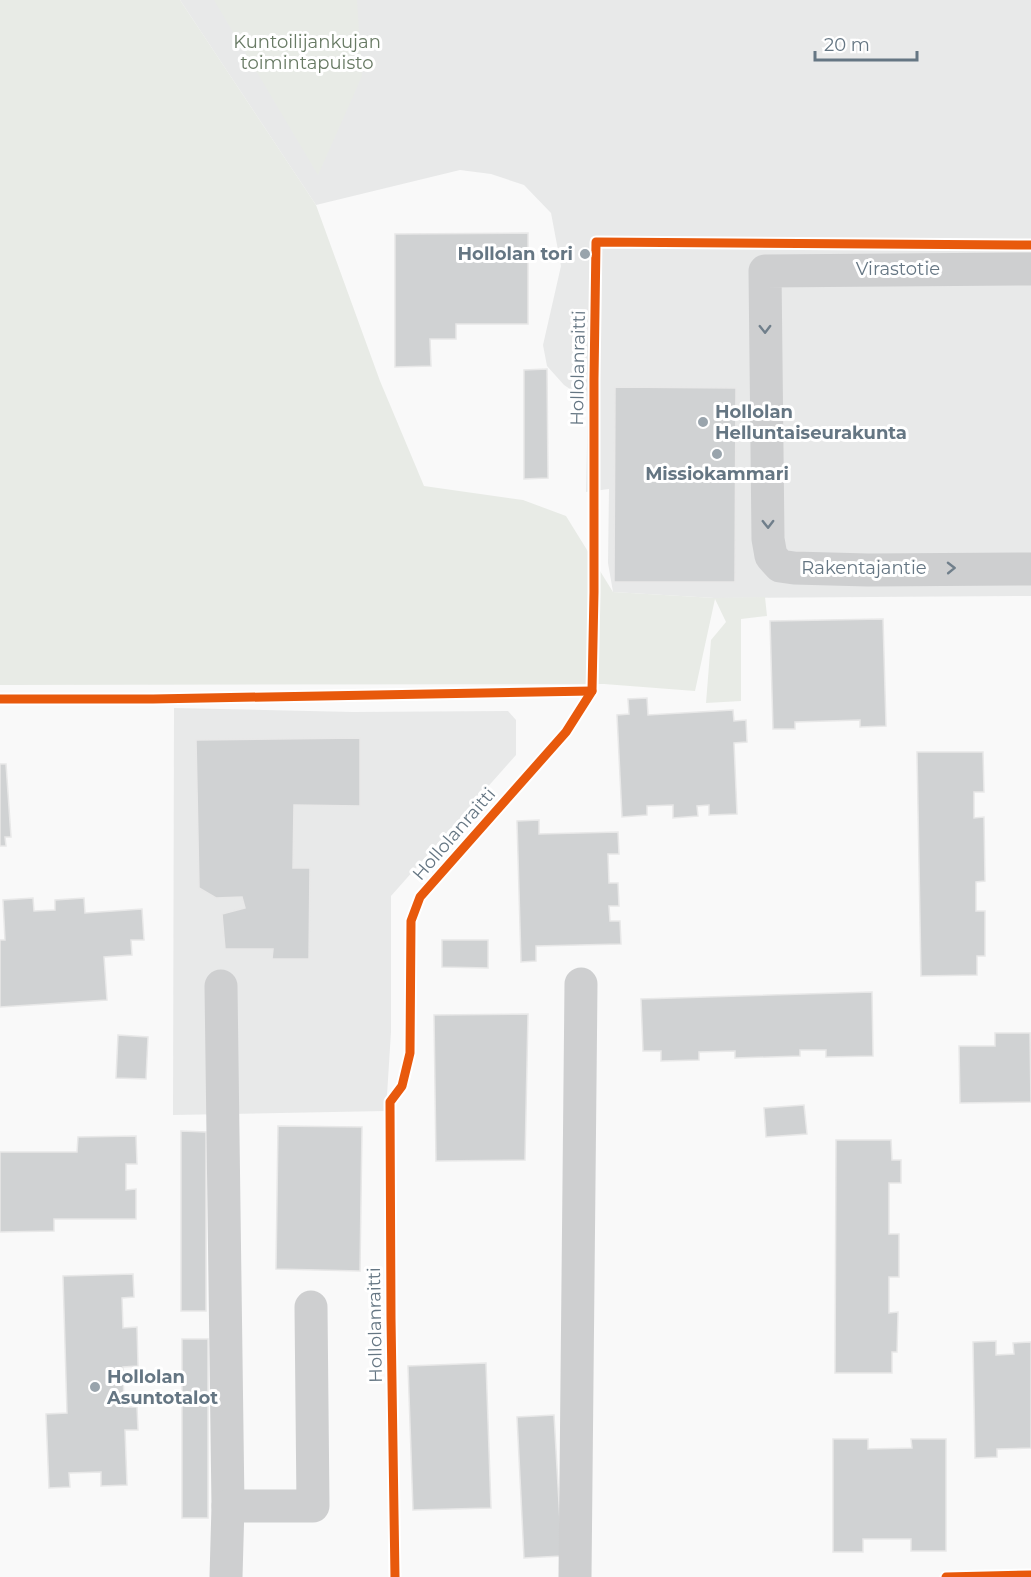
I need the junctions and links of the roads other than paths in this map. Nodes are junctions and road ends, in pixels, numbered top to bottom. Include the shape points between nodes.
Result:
1 (1031, 269) edge
2 (765, 271) joint
3 (1031, 569) edge
4 (581, 984) dead end
5 (221, 986) dead end
6 (311, 1307) dead end
7 (228, 1506) junction
8 (226, 1577) edge
9 (575, 1577) edge

1 - 2 lane, Virastotie
2 -> 3 lane, Rakentajantie via 771,556 780,566 794,568
4 - 9 lane
5 - 7 lane
6 - 7 lane via 314,1506
7 - 8 lane

